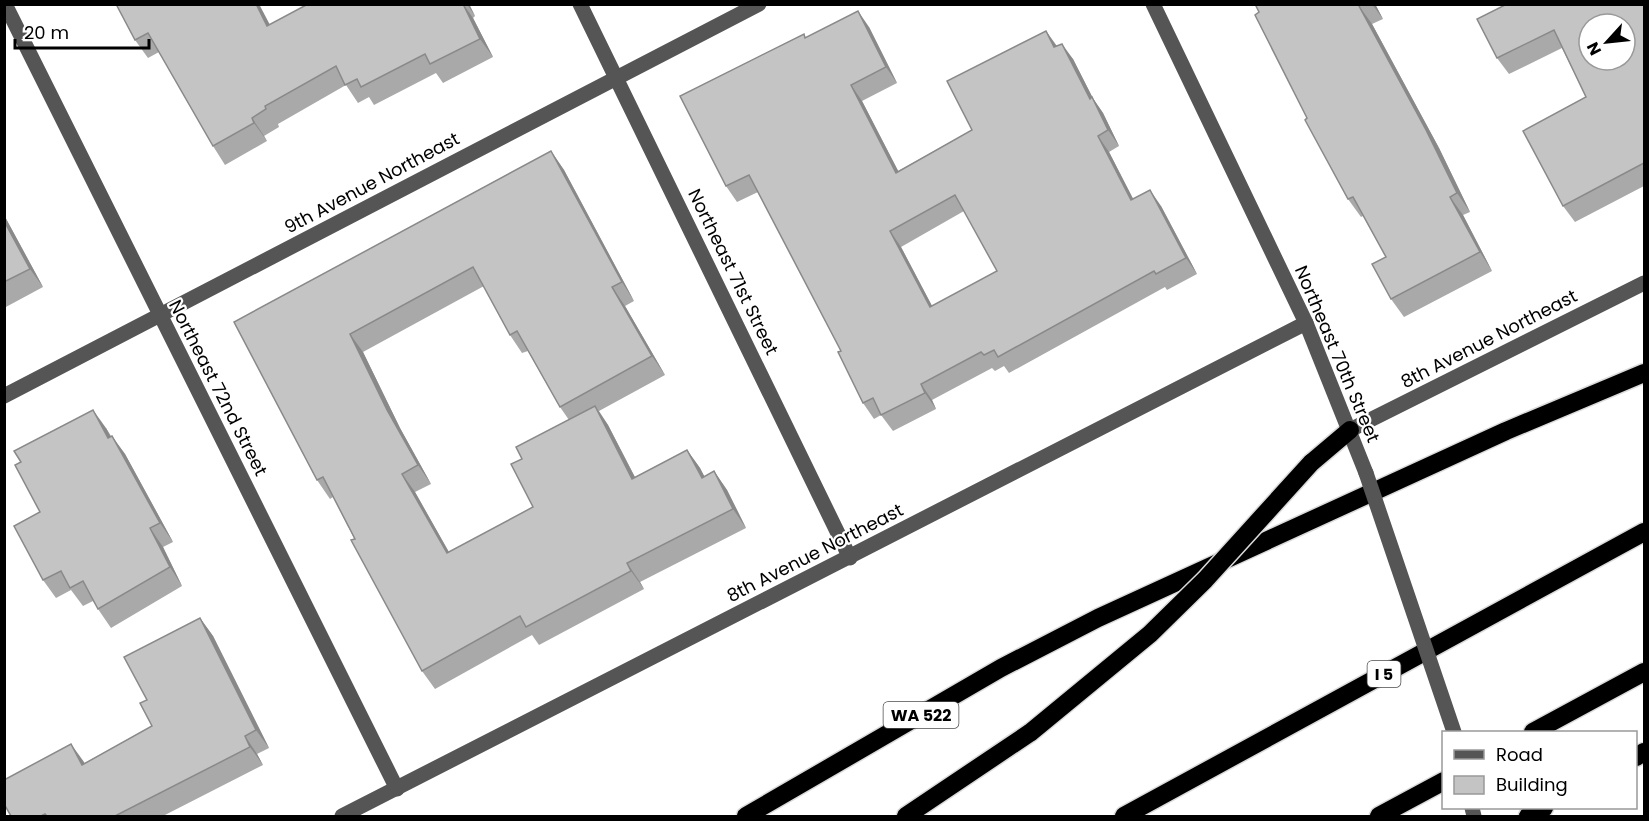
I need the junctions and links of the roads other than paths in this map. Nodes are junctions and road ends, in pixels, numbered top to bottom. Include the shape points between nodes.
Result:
1 (5, 4) edge
2 (580, 4) edge
3 (759, 4) edge
4 (1154, 4) edge
5 (616, 77) junction
6 (1644, 283) edge
7 (160, 316) junction
8 (1306, 322) junction
9 (1644, 373) edge
10 (4, 396) edge
11 (1350, 430) junction
12 (1644, 532) edge
13 (850, 558) junction
14 (1644, 672) edge
15 (1454, 731) edge
16 (1535, 731) edge
17 (1442, 782) edge
18 (397, 789) junction
19 (342, 816) edge
20 (746, 816) edge
21 (906, 816) edge
22 (1124, 816) edge
23 (1379, 816) edge

1 - 7 street, Northeast 72nd Street
2 - 5 street, Northeast 71st Street
3 - 5 street, 9th Avenue Northeast
4 - 8 street, Northeast 70th Street
5 - 7 street, 9th Avenue Northeast
5 - 13 street, Northeast 71st Street
6 - 11 street, 8th Avenue Northeast
7 - 10 street, 9th Avenue Northeast
7 - 18 street, Northeast 72nd Street
8 - 11 street, Northeast 70th Street
8 - 13 street, 8th Avenue Northeast
9 - 20 highway, WA 522 via 1506,431 1098,618 1001,668
11 - 15 street, Northeast 70th Street, bridge
11 - 21 highway, bridge via 1311,463 1213,572 1150,634 1031,732
12 - 22 highway, I 5
13 - 18 street, 8th Avenue Northeast
14 - 16 highway
17 - 23 highway
18 - 19 street, 8th Avenue Northeast

